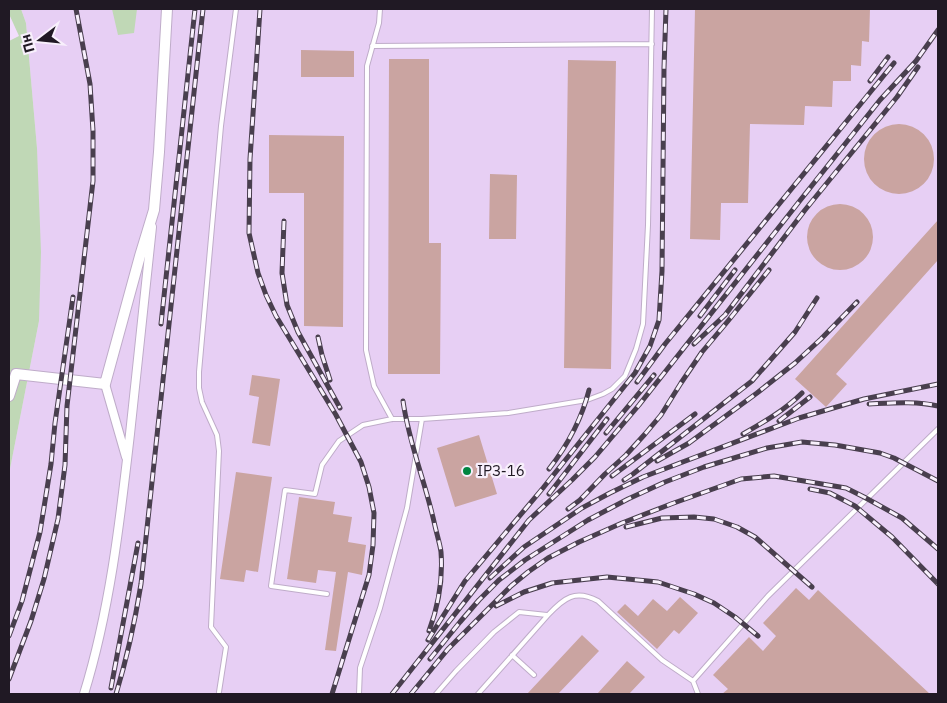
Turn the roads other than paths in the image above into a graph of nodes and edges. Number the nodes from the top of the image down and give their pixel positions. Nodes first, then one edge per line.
1 (167, 9) edge
2 (236, 9) edge
3 (380, 9) edge
4 (652, 9) edge
5 (652, 44) junction
6 (372, 46) junction
7 (154, 210) junction
8 (12, 374) edge
9 (106, 384) junction
10 (9, 396) edge
11 (392, 419) junction
12 (422, 419) junction
13 (938, 429) edge
14 (127, 462) junction
15 (327, 594) dead end
16 (548, 615) junction
17 (512, 655) junction
18 (534, 675) dead end
19 (693, 681) junction
20 (219, 692) dead end
21 (84, 694) edge
22 (359, 694) edge
23 (436, 694) edge
24 (478, 694) edge
25 (698, 694) edge

1 - 7 street
2 - 20 lane
3 - 6 lane
4 - 5 lane
5 - 6 lane
5 - 12 lane
6 - 11 lane
7 - 9 street
7 - 14 street
8 - 9 street
8 - 10 street
9 - 14 street
11 - 12 lane
11 - 15 lane
12 - 22 lane
13 - 19 lane
14 - 21 street
16 - 17 lane
16 - 19 lane
16 - 23 lane
17 - 18 lane
17 - 24 lane
19 - 25 lane

